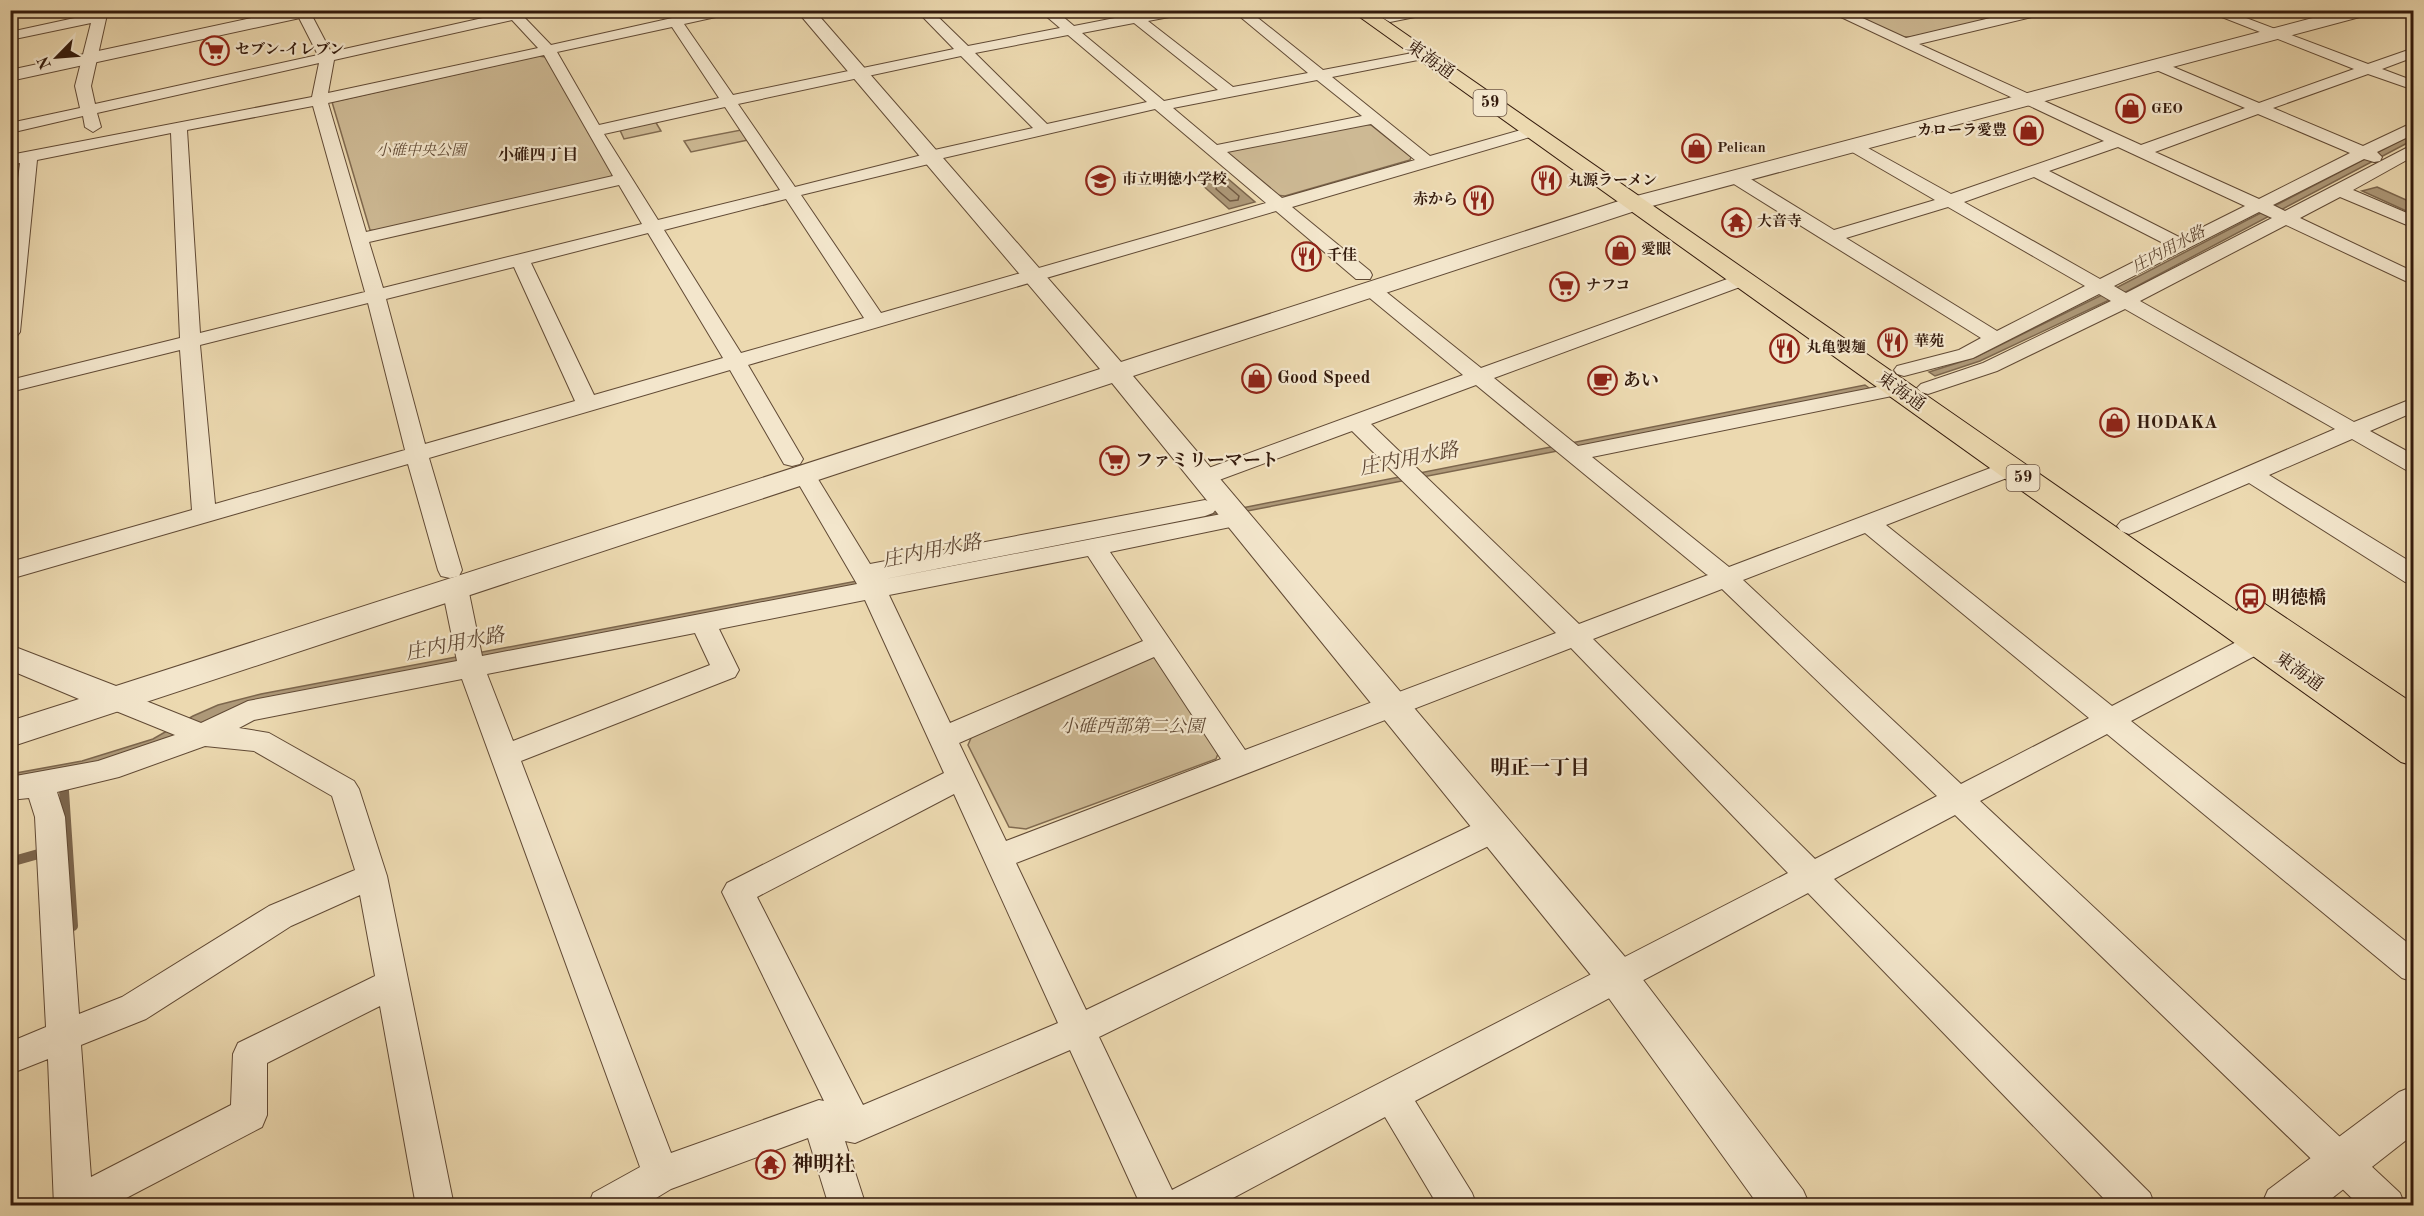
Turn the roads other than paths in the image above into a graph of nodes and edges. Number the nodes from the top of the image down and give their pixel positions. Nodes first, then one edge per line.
1 (538, 10) edge
2 (729, 10) edge
3 (804, 10) edge
4 (923, 10) edge
5 (1046, 10) edge
6 (1185, 10) edge
7 (1239, 10) edge
8 (1359, 10) edge
9 (1430, 10) edge
10 (1833, 10) edge
11 (2044, 10) edge
12 (2211, 10) edge
13 (2325, 10) edge
14 (2365, 10) edge
15 (306, 11) edge
16 (513, 13) edge
17 (101, 14) edge
18 (1385, 14) edge
19 (1130, 15) edge
20 (676, 22) junction
21 (1069, 30) junction
22 (2267, 31) junction
23 (10, 36) edge
24 (1905, 43) junction
25 (548, 50) junction
26 (965, 51) junction
27 (2414, 52) edge
28 (1423, 56) junction
29 (327, 58) junction
30 (90, 59) junction
31 (2159, 66) junction
32 (2369, 69) junction
33 (857, 72) junction
34 (1320, 75) junction
35 (10, 76) edge
36 (2414, 86) edge
37 (1230, 92) junction
38 (2020, 96) junction
39 (320, 100) junction
40 (729, 101) junction
41 (1159, 105) junction
42 (2261, 109) junction
43 (87, 110) junction
44 (1373, 118) junction
45 (179, 127) junction
46 (2414, 127) edge
47 (10, 128) edge
48 (594, 130) junction
49 (1044, 130) junction
50 (1531, 132) junction
51 (2119, 141) junction
52 (98, 143) junction
53 (1853, 146) junction
54 (2414, 148) edge
55 (1214, 150) junction
56 (2141, 151) junction
57 (29, 156) junction
58 (930, 157) junction
59 (2376, 158) junction
60 (10, 160) edge
61 (1428, 162) junction
62 (2036, 171) junction
63 (1735, 177) junction
64 (623, 179) junction
65 (2340, 190) junction
66 (790, 192) junction
67 (1636, 197) junction
68 (1949, 201) junction
69 (1279, 205) junction
70 (2271, 211) junction
71 (2414, 223) edge
72 (653, 227) junction
73 (1832, 237) junction
74 (359, 239) junction
75 (2181, 245) junction
76 (520, 260) junction
77 (1033, 275) junction
78 (2414, 279) edge
79 (1742, 280) junction
80 (1368, 283) junction
81 (2113, 294) junction
82 (376, 296) junction
83 (876, 321) junction
84 (10, 332) edge
85 (1995, 339) junction
86 (190, 342) junction
87 (736, 362) junction
88 (1111, 366) junction
89 (1479, 376) junction
90 (1893, 379) junction
91 (10, 386) edge
92 (1928, 387) junction
93 (587, 404) junction
94 (2414, 404) edge
95 (1356, 422) junction
96 (2352, 430) junction
97 (1567, 447) junction
98 (417, 454) junction
99 (2414, 465) edge
100 (799, 468) junction
101 (2009, 468) junction
102 (2250, 474) junction
103 (1203, 478) junction
104 (1232, 512) junction
105 (204, 515) junction
106 (1868, 523) junction
107 (2129, 526) junction
108 (1095, 548) junction
109 (10, 571) edge
110 (2414, 576) edge
111 (1725, 578) junction
112 (452, 579) junction
113 (868, 582) junction
114 (704, 624) junction
115 (1575, 636) junction
116 (2257, 643) junction
117 (1160, 644) junction
118 (10, 657) edge
119 (470, 662) junction
120 (85, 688) junction
121 (116, 700) junction
122 (1393, 707) junction
123 (10, 712) edge
124 (2110, 720) junction
125 (2414, 723) edge
126 (191, 730) junction
127 (10, 734) edge
128 (943, 738) junction
129 (2414, 752) edge
130 (504, 756) junction
131 (1240, 765) junction
132 (961, 777) junction
133 (25, 787) edge
134 (1958, 799) junction
135 (1494, 829) junction
136 (998, 858) junction
137 (372, 876) junction
138 (1811, 876) junction
139 (2414, 968) edge
140 (1617, 977) junction
141 (392, 984) junction
142 (1079, 1030) junction
143 (64, 1037) junction
144 (10, 1058) edge
145 (1391, 1095) junction
146 (2414, 1107) edge
147 (819, 1117) junction
148 (855, 1126) junction
149 (2341, 1162) junction
150 (661, 1174) junction
151 (73, 1205) edge
152 (435, 1206) edge
153 (606, 1206) edge
154 (848, 1206) edge
155 (1160, 1206) edge
156 (1179, 1206) edge
157 (1459, 1206) edge
158 (1786, 1206) edge
159 (2137, 1206) edge
160 (2284, 1206) edge
161 (2387, 1206) edge

1 - 16 street
2 - 20 street
3 - 33 street
4 - 26 street
5 - 21 street
6 - 19 street
7 - 34 street
8 - 28 main road, 東海通 / 59
9 - 18 street
10 - 24 street
11 - 24 street
12 - 22 street
13 - 22 street
14 - 22 street
15 - 29 street
15 - 30 street
16 - 25 street
16 - 29 street
17 - 23 street
17 - 30 street
18 - 67 main road, 東海通 / 59
19 - 21 street
19 - 37 street
20 - 25 street
20 - 40 street
21 - 26 street
21 - 41 street
22 - 31 street
22 - 32 street
22 - 38 street
24 - 38 street
25 - 39 street
25 - 48 street
26 - 33 street
26 - 49 street
27 - 32 street
28 - 34 street
28 - 50 main road, 東海通 / 59
29 - 39 street
29 - 43 street
30 - 35 street
30 - 43 street
31 - 38 street
31 - 42 street
32 - 36 street
32 - 42 street
33 - 40 street
33 - 58 street
34 - 37 street
34 - 44 street
37 - 41 street
38 - 51 street
38 - 53 street
38 - 67 street
39 - 45 street
39 - 74 street
40 - 48 street
40 - 66 street
41 - 49 street
41 - 55 street
42 - 56 street
42 - 59 street
43 - 47 street
43 - 52 street
44 - 55 street
44 - 61 street
45 - 52 street
45 - 86 street
46 - 59 street
48 - 64 street
49 - 58 street
50 - 61 street
50 - 67 main road, 東海通 / 59
51 - 56 street
51 - 62 street
52 - 57 street
53 - 63 street
53 - 68 street
54 - 59 street
55 - 69 street
56 - 70 street
57 - 60 street
57 - 84 street
58 - 66 street
58 - 77 street
59 - 65 street
59 - 70 street
61 - 69 street
62 - 68 street
62 - 75 street
63 - 67 street
63 - 73 street
64 - 72 street
64 - 74 street
65 - 70 street
65 - 71 street
66 - 72 street
66 - 83 street
67 - 79 main road, 東海通 / 59
67 - 80 street
67 - 90 main road, 東海通 / 59
68 - 73 street
68 - 81 street
69 - 77 street
69 - 80 street
70 - 75 street
70 - 78 street
70 - 81 street
72 - 76 street
72 - 87 street
73 - 85 street
74 - 82 street
75 - 81 street
76 - 82 street
76 - 93 street
77 - 83 street
77 - 88 street
79 - 89 street
79 - 90 main road, 東海通 / 59
80 - 88 street
80 - 89 street
81 - 85 street
81 - 92 street
81 - 96 street
82 - 86 street
82 - 98 street
83 - 87 street
85 - 90 street
86 - 91 street
86 - 105 street
87 - 93 street
87 - 100 street
88 - 100 street
88 - 103 street
89 - 95 street
89 - 97 street
90 - 92 main road, 東海通 / 59
90 - 97 street
90 - 101 main road, 東海通 / 59
92 - 107 main road, 東海通 / 59
93 - 98 street
94 - 96 street
95 - 103 street
95 - 115 street
96 - 99 street
96 - 102 street
97 - 111 street
98 - 105 street
98 - 112 street
100 - 112 street
100 - 113 street
101 - 106 street
101 - 116 main road, 東海通 / 59
102 - 107 street
102 - 110 street
103 - 104 street
104 - 108 street
104 - 113 street
104 - 122 street
105 - 109 street
106 - 111 street
106 - 124 street
107 - 125 main road, 東海通 / 59
108 - 113 street
108 - 117 street
111 - 115 street
111 - 134 street
112 - 119 street
112 - 120 street
112 - 121 street
113 - 114 street
113 - 128 street
114 - 119 street
114 - 130 street
115 - 122 street
115 - 138 street
116 - 124 street
116 - 129 main road, 東海通 / 59
117 - 128 street
117 - 131 street
118 - 120 street
119 - 126 street
119 - 130 street
120 - 121 street
120 - 123 street
121 - 126 street
121 - 127 street
122 - 131 street
122 - 135 street
124 - 134 street
124 - 139 street
126 - 133 street
126 - 137 street
128 - 132 street
130 - 150 street
131 - 136 street
132 - 136 street
132 - 148 street
133 - 143 street
134 - 138 street
134 - 149 street
135 - 140 street
135 - 142 street
136 - 142 street
137 - 141 street
137 - 143 street
138 - 140 street
138 - 159 street
140 - 145 street
140 - 158 street
141 - 151 street
141 - 152 street
142 - 148 street
142 - 155 street
143 - 144 street
143 - 151 street
145 - 156 street
145 - 157 street
146 - 149 street
147 - 148 street
147 - 150 street
147 - 154 street
149 - 160 street
149 - 161 street
150 - 153 street

